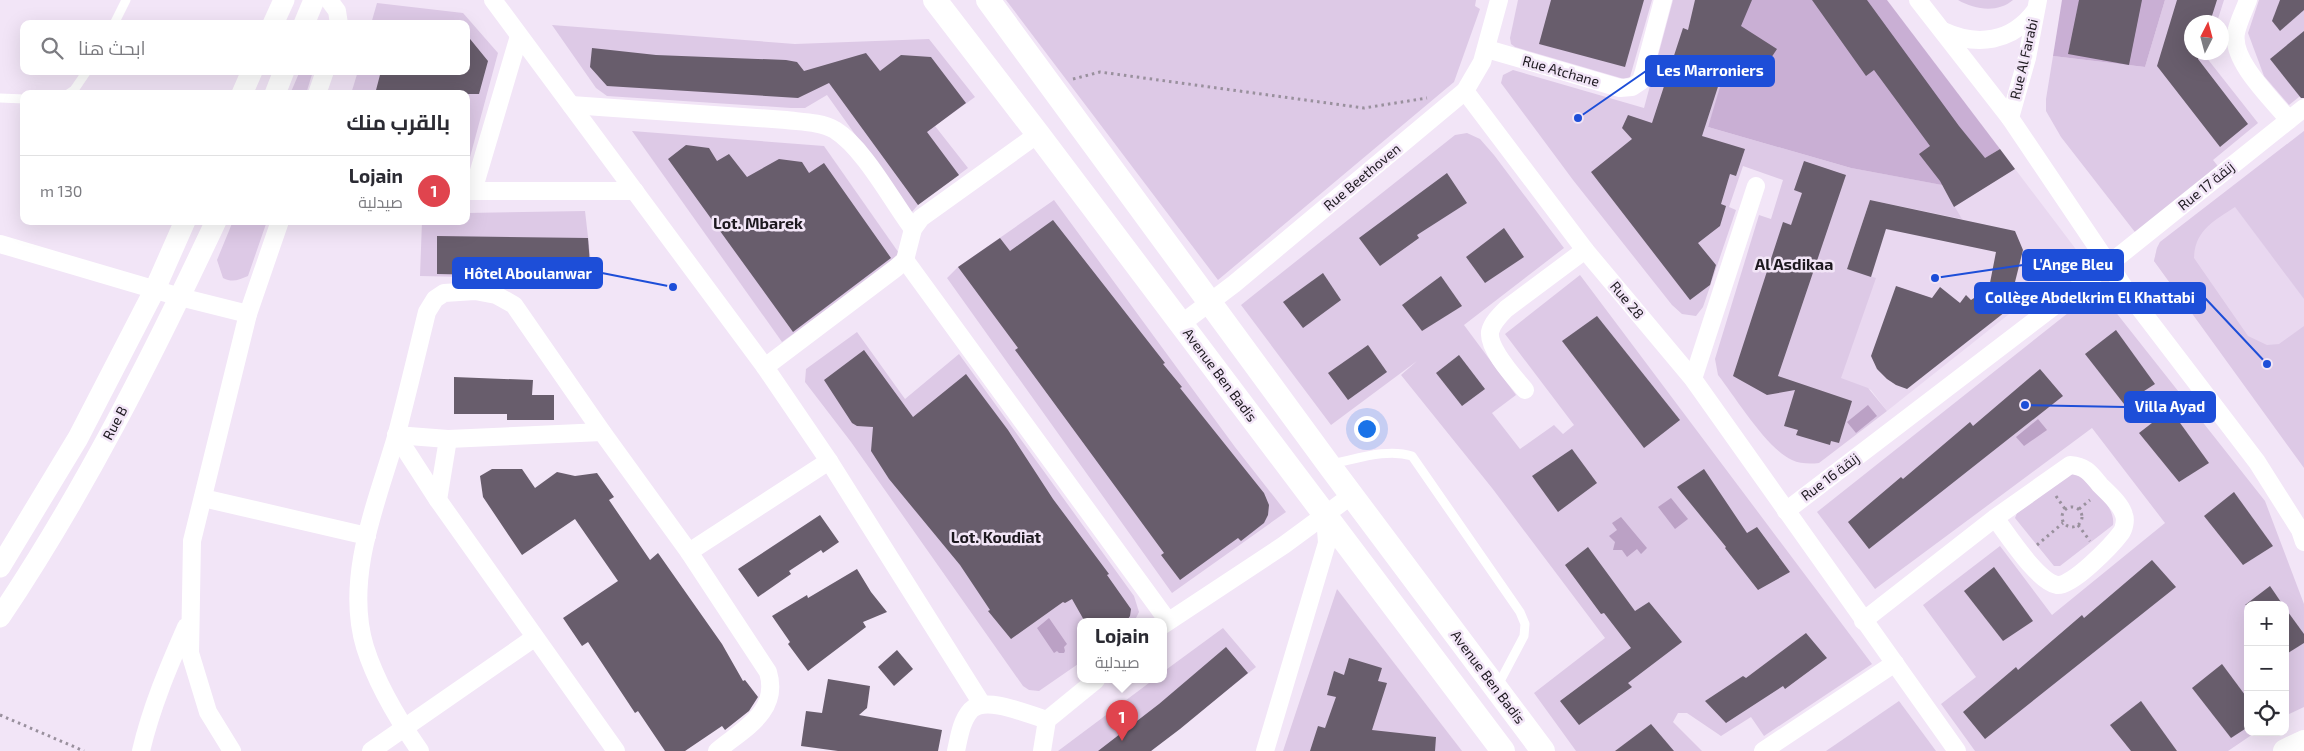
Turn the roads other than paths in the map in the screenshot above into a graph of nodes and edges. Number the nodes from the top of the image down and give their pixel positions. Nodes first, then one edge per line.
1 (126, 0) edge
2 (284, 0) edge
3 (314, 0) edge
4 (329, 0) edge
5 (493, 0) edge
6 (935, 0) edge
7 (988, 0) edge
8 (1499, 0) edge
9 (1663, 0) edge
10 (1918, 0) edge
11 (2248, 0) edge
12 (2037, 6) edge
13 (116, 20) edge
14 (275, 20) edge
15 (306, 20) edge
16 (338, 20) edge
17 (1942, 30) junction
18 (519, 36) junction
19 (1487, 49) junction
20 (84, 75) edge
21 (250, 75) edge
22 (282, 75) edge
23 (324, 75) edge
24 (74, 90) edge
25 (244, 90) edge
26 (277, 90) edge
27 (318, 90) edge
28 (1465, 92) junction
29 (0, 98) edge
30 (20, 99) edge
31 (571, 105) junction
32 (2304, 108) edge
33 (2010, 118) junction
34 (2289, 120) junction
35 (1038, 134) junction
36 (1756, 186) dead end
37 (470, 191) edge
38 (635, 191) junction
39 (184, 225) edge
40 (214, 225) edge
41 (279, 225) edge
42 (912, 230) junction
43 (0, 244) edge
44 (1585, 250) junction
45 (905, 260) junction
46 (2109, 264) junction
47 (155, 289) junction
48 (180, 297) junction
49 (1211, 302) junction
50 (248, 314) junction
51 (1181, 324) junction
52 (765, 367) junction
53 (1693, 380) junction
54 (1524, 390) dead end
55 (602, 432) junction
56 (396, 435) junction
57 (448, 439) junction
58 (829, 461) junction
59 (1329, 465) junction
60 (1352, 495) junction
61 (203, 498) junction
62 (438, 500) junction
63 (1786, 511) junction
64 (1325, 515) junction
65 (1995, 518) junction
66 (2303, 533) edge
67 (367, 536) junction
68 (689, 552) junction
69 (0, 566) edge
70 (0, 617) edge
71 (1162, 618) edge
72 (190, 619) junction
73 (1863, 621) junction
74 (1167, 622) edge
75 (534, 638) junction
76 (1894, 663) junction
77 (1092, 683) edge
78 (1496, 689) junction
79 (982, 704) junction
80 (1047, 720) junction
81 (405, 730) junction
82 (2304, 742) edge
83 (141, 751) edge
84 (232, 751) edge
85 (371, 751) edge
86 (420, 751) edge
87 (616, 751) edge
88 (717, 751) edge
89 (956, 751) edge
90 (1042, 751) edge
91 (1265, 751) edge
92 (1503, 751) edge
93 (1542, 751) edge
94 (1763, 751) edge
95 (1957, 751) edge
96 (2285, 751) edge

1 - 13 lane
2 - 14 street
3 - 15 street
4 - 16 street
5 - 18 street
6 - 35 main road, Avenue Ben Badis
7 - 49 main road, Avenue Ben Badis
8 - 19 street, Rue Beethoven
9 - 19 street, Rue Atchane
10 - 17 street
11 - 34 street
12 - 17 street
12 - 33 street, Rue Al Farabi
17 - 33 street
18 - 31 street
18 - 37 street
19 - 28 street, Rue Beethoven
20 - 24 lane
21 - 25 street
22 - 26 street
23 - 27 street
28 - 44 street, Rue 28
28 - 49 street, Rue Beethoven
29 - 30 lane
31 - 38 street
31 - 42 street
32 - 34 street, Rue 17 زنقة
33 - 46 street
34 - 46 street, Rue 17 زنقة
35 - 42 street
35 - 51 main road, Avenue Ben Badis
36 - 53 street
37 - 38 street
38 - 52 street
39 - 47 street, Rue B
40 - 48 street, Rue B
41 - 50 street
42 - 45 street
43 - 47 street
44 - 53 street, Rue 28
44 - 54 street
45 - 52 street
45 - 71 street
46 - 63 street, Rue 16 زنقة
46 - 66 street
47 - 48 street
47 - 69 street, Rue B
48 - 50 street
48 - 70 street, Rue B
49 - 51 street, Rue Beethoven
49 - 59 main road, Avenue Ben Badis
50 - 61 street
51 - 64 main road, Avenue Ben Badis
52 - 58 street
53 - 63 street, Rue 28
55 - 56 street
55 - 57 street
55 - 68 street
56 - 57 street
56 - 62 street
56 - 67 street
57 - 62 street
58 - 68 street
58 - 79 street
59 - 60 main road, Avenue Ben Badis
59 - 78 lane
60 - 64 street
60 - 78 main road, Avenue Ben Badis
61 - 67 street
61 - 72 street
62 - 75 street
63 - 73 street
64 - 74 street
64 - 91 street
64 - 92 main road, Avenue Ben Badis
65 - 65 street
65 - 73 street
67 - 81 street
68 - 88 street
72 - 83 street
72 - 84 street
73 - 76 street
75 - 81 street
75 - 87 street
76 - 94 street
76 - 95 street
77 - 80 street
78 - 93 main road, Avenue Ben Badis
79 - 80 street
79 - 89 street
80 - 90 street
81 - 85 street
81 - 86 street
82 - 96 main road

